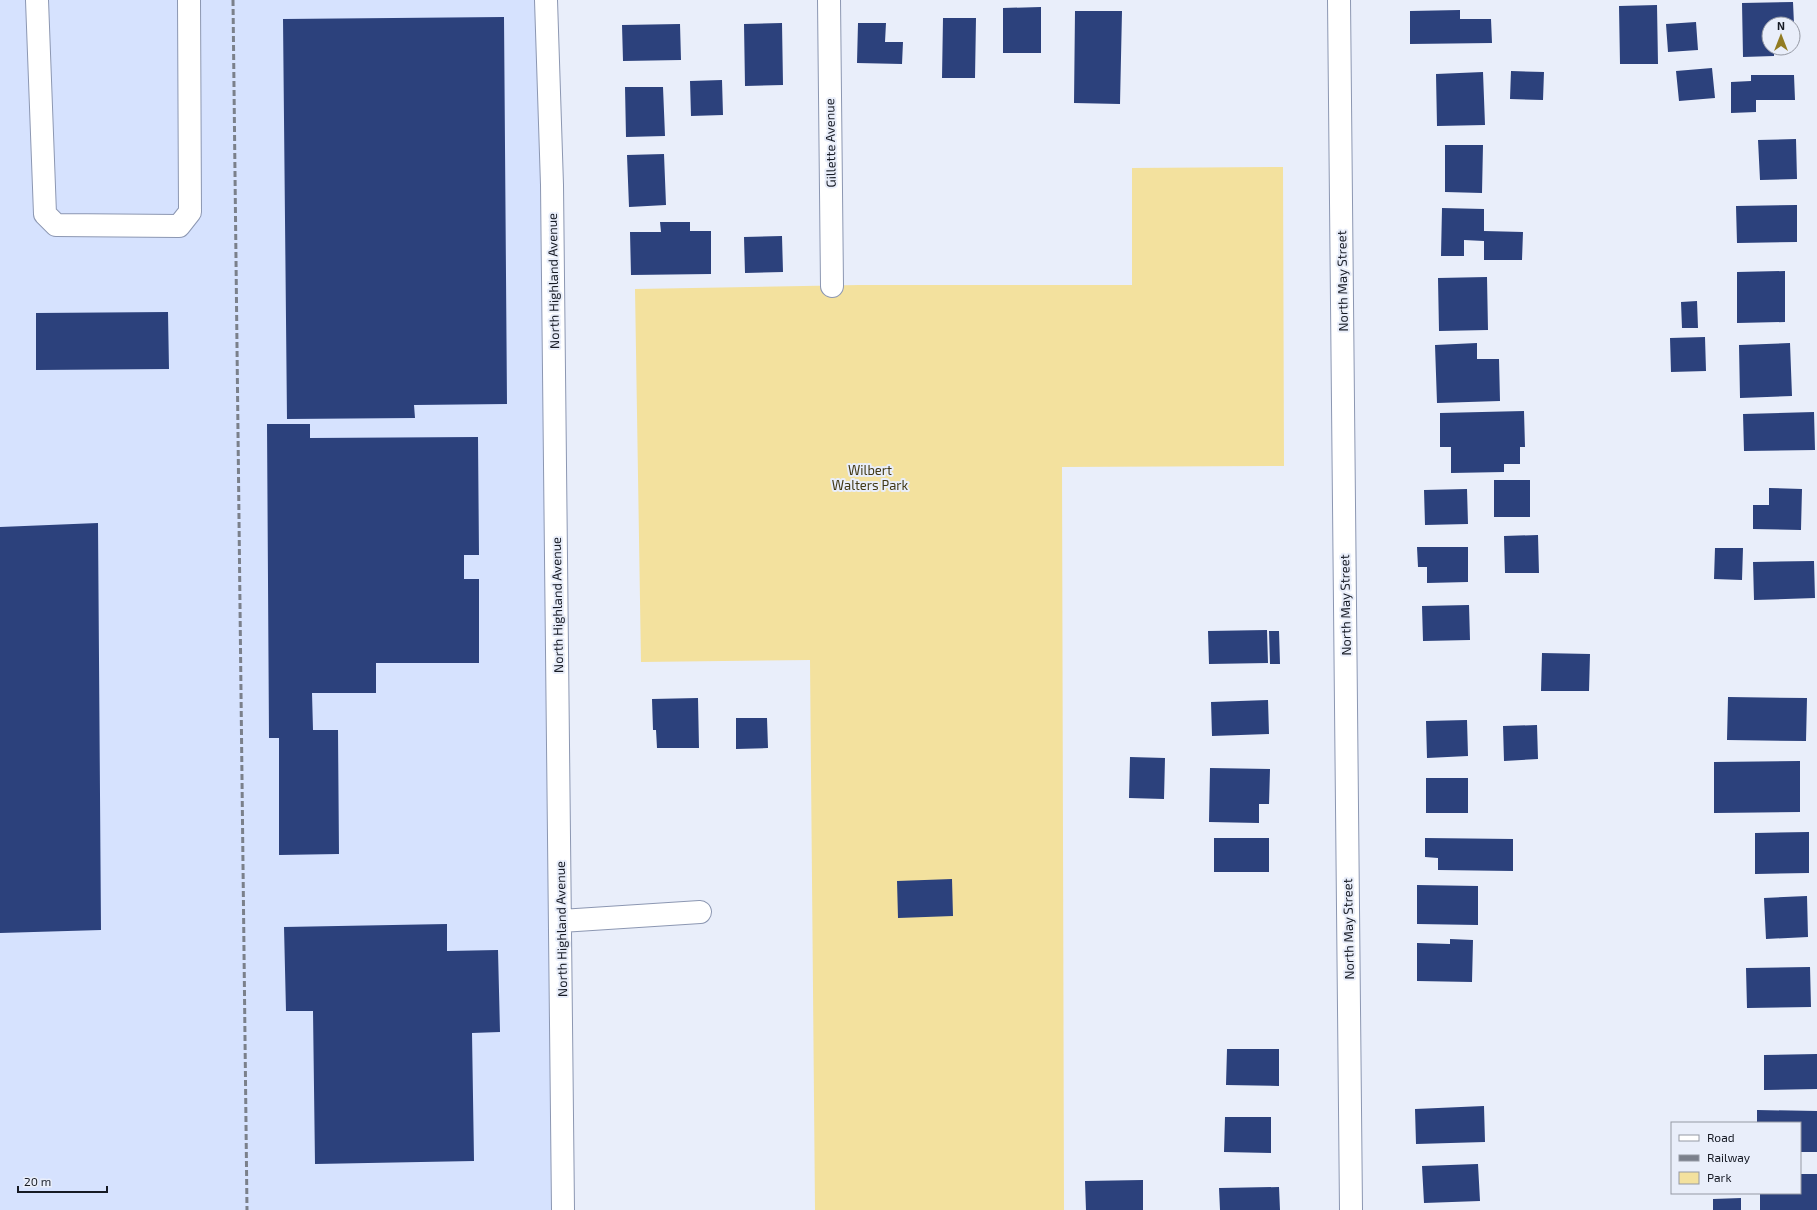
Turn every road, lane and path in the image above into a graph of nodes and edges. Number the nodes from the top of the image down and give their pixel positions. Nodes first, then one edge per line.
1 (37, 0) edge
2 (189, 0) edge
3 (546, 0) edge
4 (829, 0) edge
5 (1339, 0) edge
6 (832, 286) dead end
7 (700, 912) dead end
8 (561, 921) junction
9 (563, 1210) edge
10 (1351, 1210) edge

1 - 2 street
3 - 8 street, North Highland Avenue
4 - 6 street, Gillette Avenue
5 - 10 street, North May Street
7 - 8 street
8 - 9 street, North Highland Avenue

